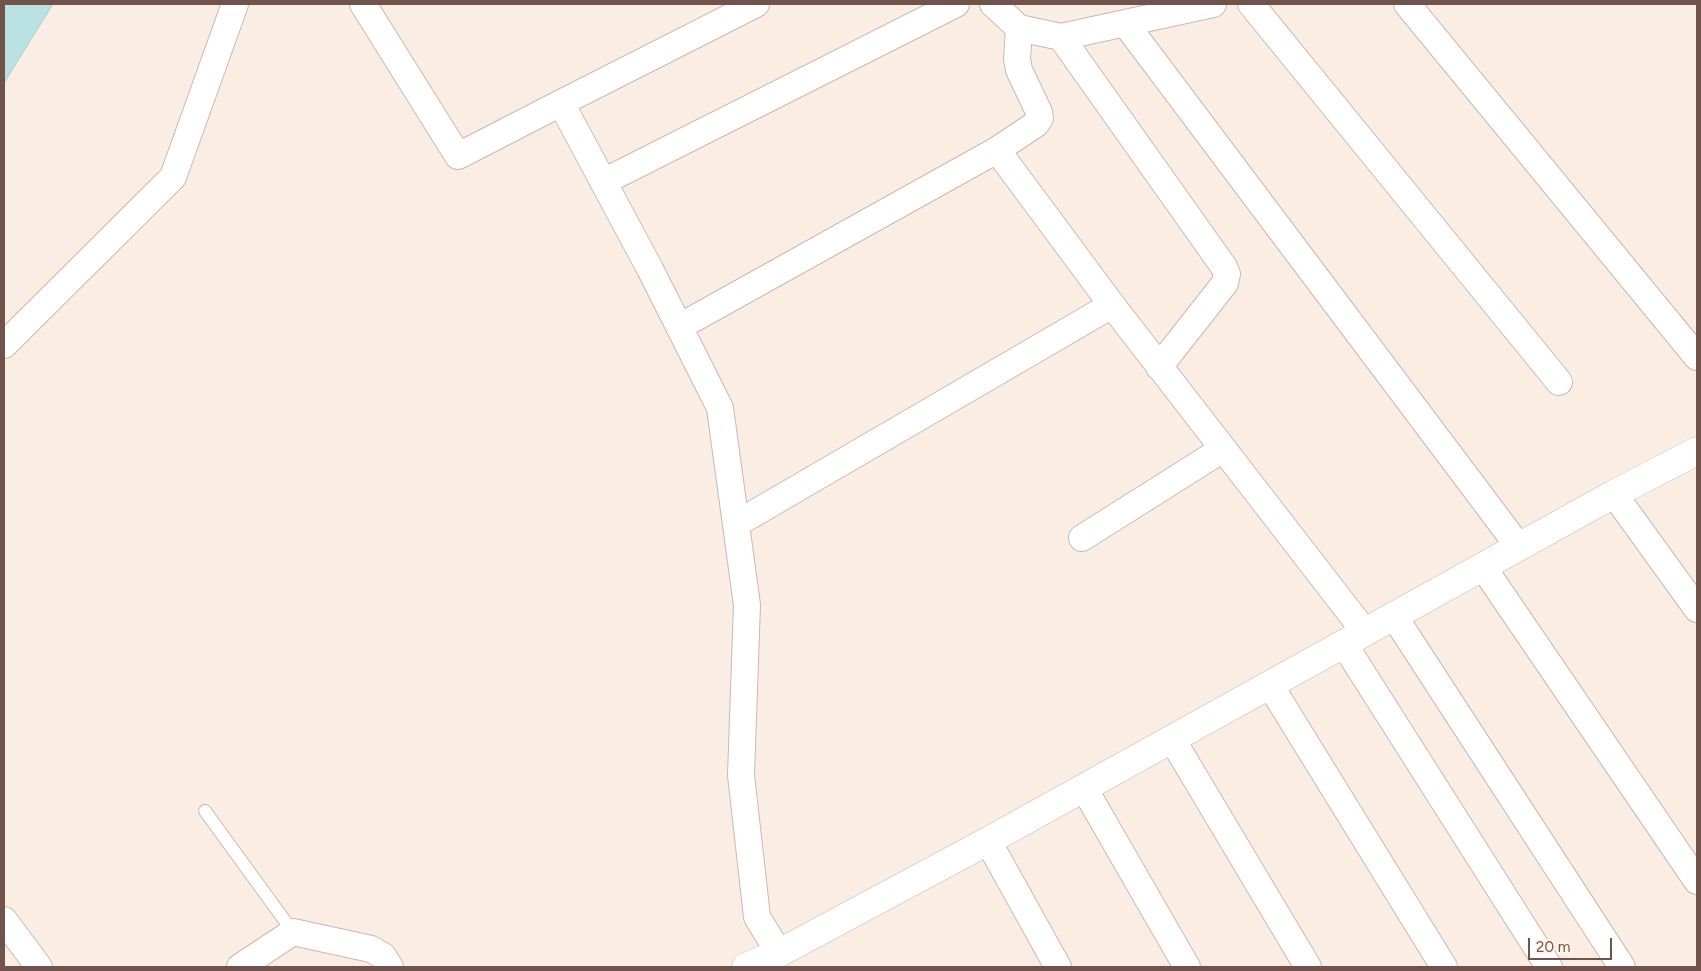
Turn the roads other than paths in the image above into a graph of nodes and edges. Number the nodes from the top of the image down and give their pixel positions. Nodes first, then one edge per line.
1 (235, 4) edge
2 (363, 4) edge
3 (756, 4) edge
4 (956, 4) edge
5 (993, 4) edge
6 (1214, 4) edge
7 (1251, 4) edge
8 (1407, 4) edge
9 (1125, 23) junction
10 (1019, 28) junction
11 (1062, 37) junction
12 (560, 103) junction
13 (997, 150) junction
14 (603, 182) junction
15 (1112, 305) junction
16 (679, 327) junction
17 (4, 345) edge
18 (1697, 357) edge
19 (1160, 367) junction
20 (1559, 382) dead end
21 (1223, 449) junction
22 (1697, 451) edge
23 (1614, 494) junction
24 (736, 524) junction
25 (1082, 538) dead end
26 (1519, 546) junction
27 (1482, 567) junction
28 (1697, 609) edge
29 (1394, 616) junction
30 (1354, 638) junction
31 (1270, 685) junction
32 (1172, 739) junction
33 (1084, 788) junction
34 (205, 811) dead end
35 (988, 841) junction
36 (1697, 881) edge
37 (4, 920) edge
38 (293, 932) junction
39 (779, 953) junction
40 (39, 967) edge
41 (240, 967) edge
42 (390, 967) edge
43 (746, 967) edge
44 (1058, 967) edge
45 (1187, 967) edge
46 (1308, 967) edge
47 (1444, 967) edge
48 (1549, 967) edge
49 (1622, 967) edge

1 - 17 street
2 - 12 street
3 - 12 street
4 - 14 street
5 - 10 street
6 - 9 street
7 - 20 street
8 - 18 street
9 - 11 street
9 - 26 street
10 - 11 street
10 - 13 street
11 - 19 street
12 - 14 street
13 - 15 street
13 - 16 street
14 - 16 street
15 - 19 street
15 - 24 street
16 - 24 street
19 - 21 street
21 - 25 street
21 - 30 street
22 - 23 street
23 - 26 street
23 - 28 street
24 - 39 street
26 - 27 street
27 - 29 street
27 - 36 street
29 - 30 street
29 - 49 street
30 - 31 street
30 - 48 street
31 - 32 street
31 - 47 street
32 - 33 street
32 - 46 street
33 - 35 street
33 - 45 street
34 - 38 lane
35 - 39 street
35 - 44 street
37 - 40 street
38 - 41 street
38 - 42 street
39 - 43 street

